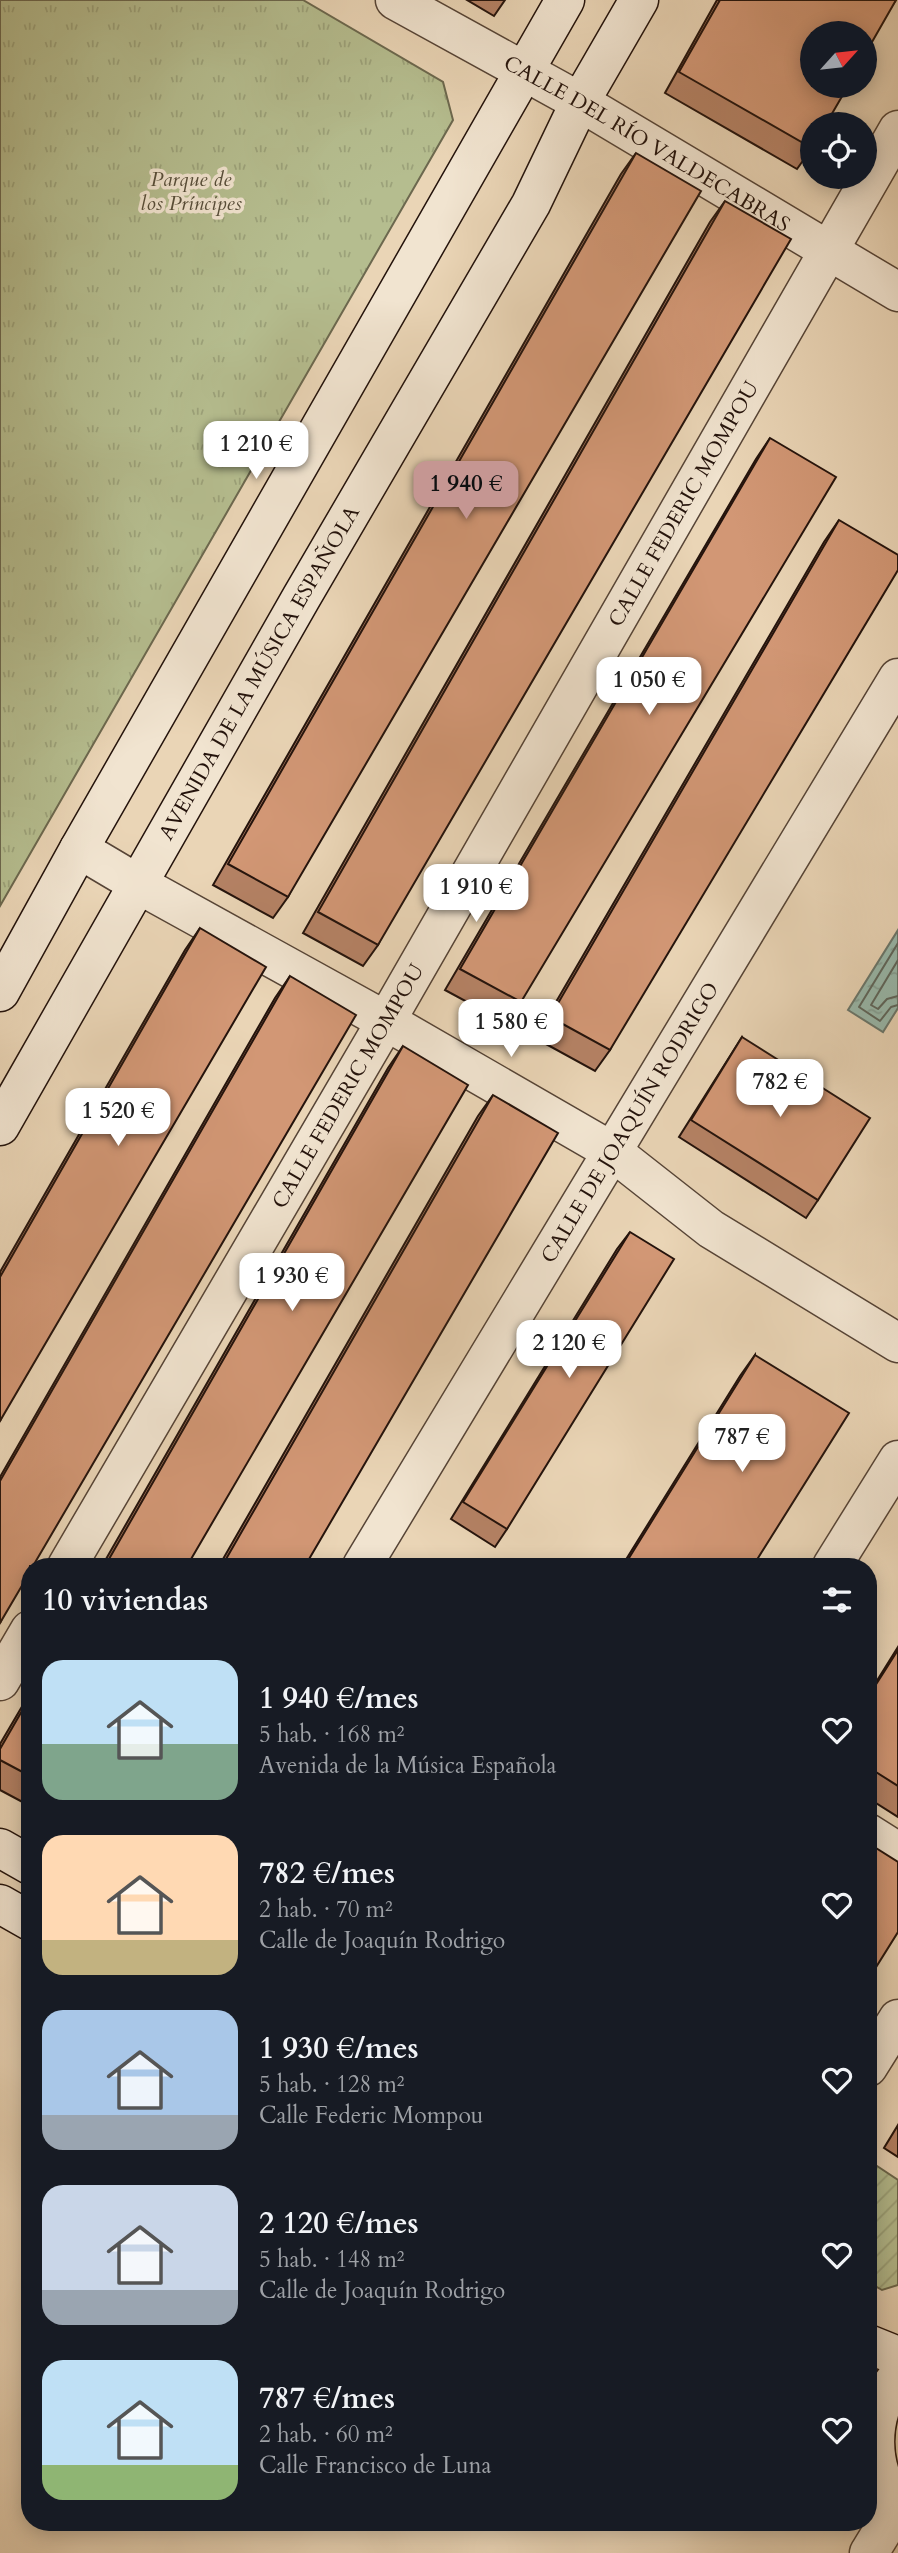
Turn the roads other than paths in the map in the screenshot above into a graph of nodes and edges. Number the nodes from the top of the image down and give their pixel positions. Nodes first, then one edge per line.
1 (395, 0) edge
2 (565, 0) edge
3 (639, 0) edge
4 (525, 71) junction
5 (580, 102) junction
6 (898, 130) edge
7 (829, 251) junction
8 (898, 292) edge
9 (898, 678) edge
10 (79, 849) junction
11 (138, 884) junction
12 (0, 992) edge
13 (386, 1021) junction
14 (0, 1126) edge
15 (613, 1152) junction
16 (898, 1343) edge
17 (898, 1460) edge
18 (72, 1558) edge
19 (367, 1558) edge
20 (837, 1558) edge
21 (21, 1645) edge
22 (0, 1681) edge
23 (877, 1839) edge
24 (0, 1848) edge
25 (898, 1852) edge
26 (21, 1860) edge
27 (0, 1904) edge
28 (21, 1916) edge
29 (898, 2019) edge
30 (877, 2053) edge
31 (877, 2348) edge
32 (898, 2356) edge
33 (898, 2376) edge
34 (877, 2410) edge
35 (877, 2464) edge
36 (898, 2507) edge
37 (869, 2553) edge

1 - 4 street, CALLE DEL RÍO VALDECABRAS
2 - 4 street
3 - 5 street, AVENIDA DE LA MÚSICA ESPAÑOLA
4 - 5 street, CALLE DEL RÍO VALDECABRAS
4 - 10 street
5 - 7 street, CALLE DEL RÍO VALDECABRAS
5 - 11 street, AVENIDA DE LA MÚSICA ESPAÑOLA
6 - 7 street, CALLE FEDERIC MOMPOU
7 - 8 street, CALLE DEL RÍO VALDECABRAS
7 - 13 street, CALLE FEDERIC MOMPOU
9 - 15 street, CALLE DE JOAQUÍN RODRIGO
10 - 11 street
10 - 12 street
11 - 13 street
11 - 14 street, AVENIDA DE LA MÚSICA ESPAÑOLA
13 - 15 street
13 - 18 street, CALLE FEDERIC MOMPOU
15 - 16 street
15 - 19 street, CALLE DE JOAQUÍN RODRIGO
17 - 20 street
21 - 22 street
23 - 25 street
24 - 26 street
27 - 28 street
29 - 30 street
31 - 32 street
33 - 34 street
35 - 36 street
36 - 37 street

